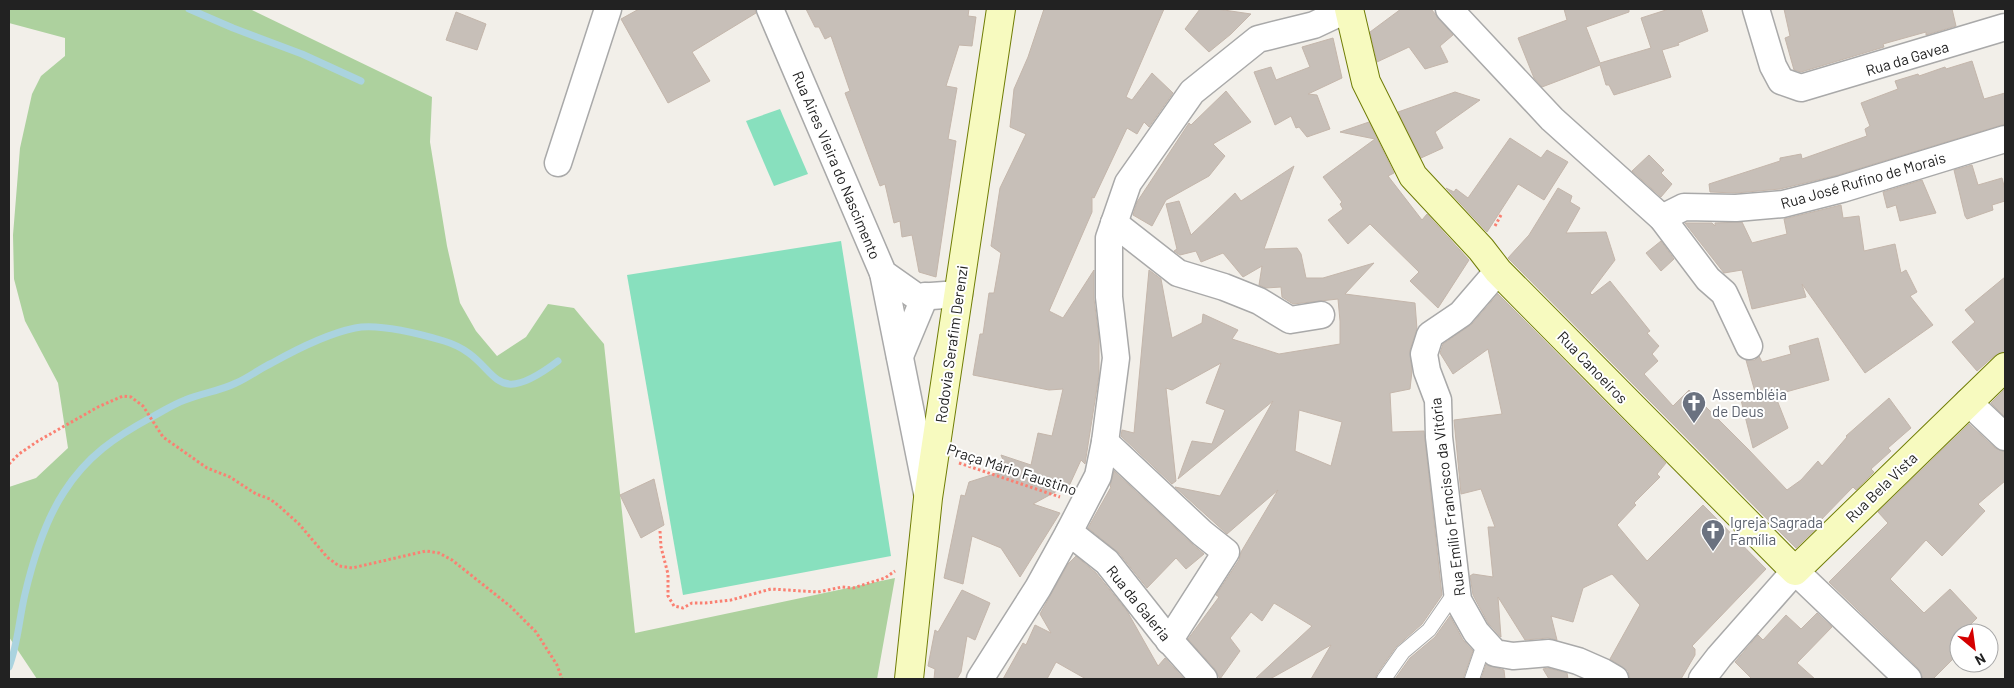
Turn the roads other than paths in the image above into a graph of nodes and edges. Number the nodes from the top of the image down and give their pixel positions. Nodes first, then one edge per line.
1 (608, 9) edge
2 (770, 9) edge
3 (1001, 9) edge
4 (1349, 9) edge
5 (1448, 9) edge
6 (1756, 9) edge
7 (2005, 27) edge
8 (2005, 139) edge
9 (558, 163) dead end
10 (1662, 218) junction
11 (1114, 223) junction
12 (1498, 270) junction
13 (883, 273) junction
14 (959, 294) junction
15 (925, 296) junction
16 (1321, 315) dead end
17 (1748, 346) dead end
18 (900, 356) junction
19 (2005, 367) edge
20 (906, 387) junction
21 (943, 396) junction
22 (1968, 402) junction
23 (2005, 437) edge
24 (1105, 442) junction
25 (928, 498) junction
26 (1069, 532) junction
27 (1795, 571) junction
28 (1457, 590) junction
29 (1169, 640) junction
30 (1488, 644) junction
31 (909, 679) edge
32 (980, 679) edge
33 (1204, 679) edge
34 (1384, 679) edge
35 (1472, 679) edge
36 (1615, 679) edge
37 (1702, 679) edge
38 (1908, 679) edge

1 - 9 street
2 - 13 street, Rua Aires Vieira do Nascimento
3 - 14 street, Rodovia Serafim Derenzi
4 - 11 street
4 - 12 street, Rua Canoeiros
5 - 10 street
6 - 7 street, Rua da Gavea
8 - 10 street, Rua José Rufino de Morais
10 - 17 street
11 - 16 street
11 - 24 street
12 - 27 street, Rua Canoeiros
12 - 28 street, Rua Emílio Francisco da Vitória
13 - 15 street, Rua Aires Vieira do Nascimento
13 - 18 street
14 - 15 street, Rua Aires Vieira do Nascimento
14 - 21 street, Rodovia Serafim Derenzi
15 - 18 street
18 - 20 street
19 - 22 street, Rua Bela Vista
20 - 21 street
20 - 25 street
21 - 25 street, Rodovia Serafim Derenzi
22 - 23 street
22 - 27 street, Rua Bela Vista
24 - 26 street
24 - 29 street
25 - 31 street, Rodovia Serafim Derenzi
26 - 29 street, Rua da Galeria
26 - 32 street
27 - 37 street, Rua Bela Vista
27 - 38 street, Rua Canoeiros
28 - 30 street, Rua Emílio Francisco da Vitória
28 - 34 lane
29 - 33 street, Rua da Galeria
30 - 35 lane
30 - 36 street, Rua Emílio Francisco da Vitória

